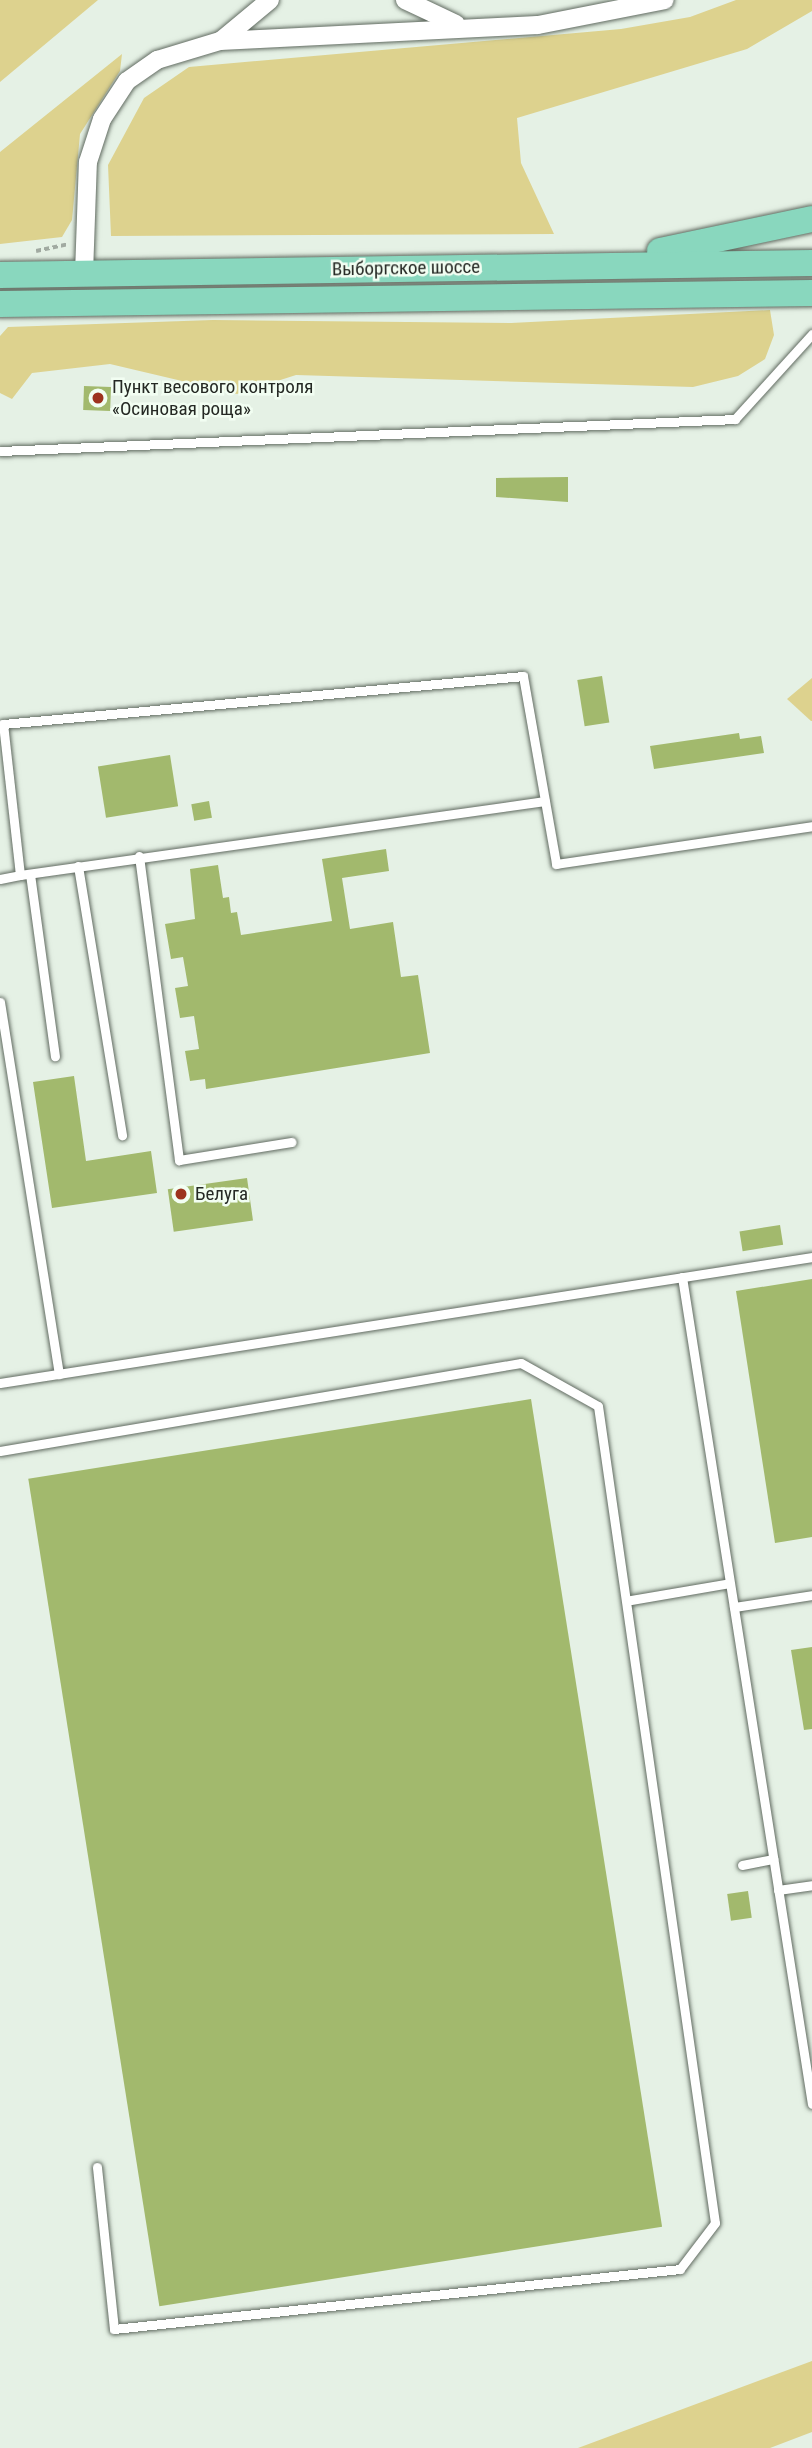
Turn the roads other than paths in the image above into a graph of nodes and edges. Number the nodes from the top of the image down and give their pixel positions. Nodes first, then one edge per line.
1 (270, 0) edge
2 (405, 0) edge
3 (665, 0) edge
4 (466, 27) junction
5 (220, 41) junction
6 (812, 219) edge
7 (812, 263) edge
8 (586, 265) junction
9 (84, 274) junction
10 (0, 275) edge
11 (812, 293) edge
12 (0, 304) edge
13 (812, 334) edge
14 (0, 451) edge
15 (545, 801) junction
16 (812, 826) edge
17 (139, 856) junction
18 (78, 866) junction
19 (25, 874) junction
20 (0, 879) edge
21 (0, 1002) edge
22 (55, 1056) dead end
23 (122, 1135) dead end
24 (292, 1142) dead end
25 (812, 1257) edge
26 (682, 1277) junction
27 (59, 1374) junction
28 (0, 1383) edge
29 (0, 1451) edge
30 (730, 1583) junction
31 (812, 1595) edge
32 (631, 1600) junction
33 (734, 1607) junction
34 (773, 1859) junction
35 (742, 1865) dead end
36 (812, 1885) edge
37 (778, 1890) junction
38 (812, 2104) edge
39 (97, 2167) dead end

1 - 5 street
2 - 4 street
3 - 4 street
4 - 5 street
5 - 9 street
6 - 8 main road
7 - 8 main road, Выборгское шоссе
8 - 9 main road, Выборгское шоссе
9 - 10 main road, Выборгское шоссе
11 - 12 main road, Выборгское шоссе
13 - 14 lane
15 - 16 lane
15 - 17 lane
15 - 19 lane
17 - 18 lane
17 - 24 lane
18 - 19 lane
18 - 23 lane
19 - 20 lane
19 - 22 lane
21 - 27 lane
25 - 26 lane
26 - 27 lane
26 - 30 lane
27 - 28 lane
29 - 32 lane
30 - 32 lane
30 - 33 lane
31 - 33 lane
32 - 39 lane
33 - 34 lane
34 - 35 lane
34 - 37 lane
36 - 37 lane
37 - 38 lane

